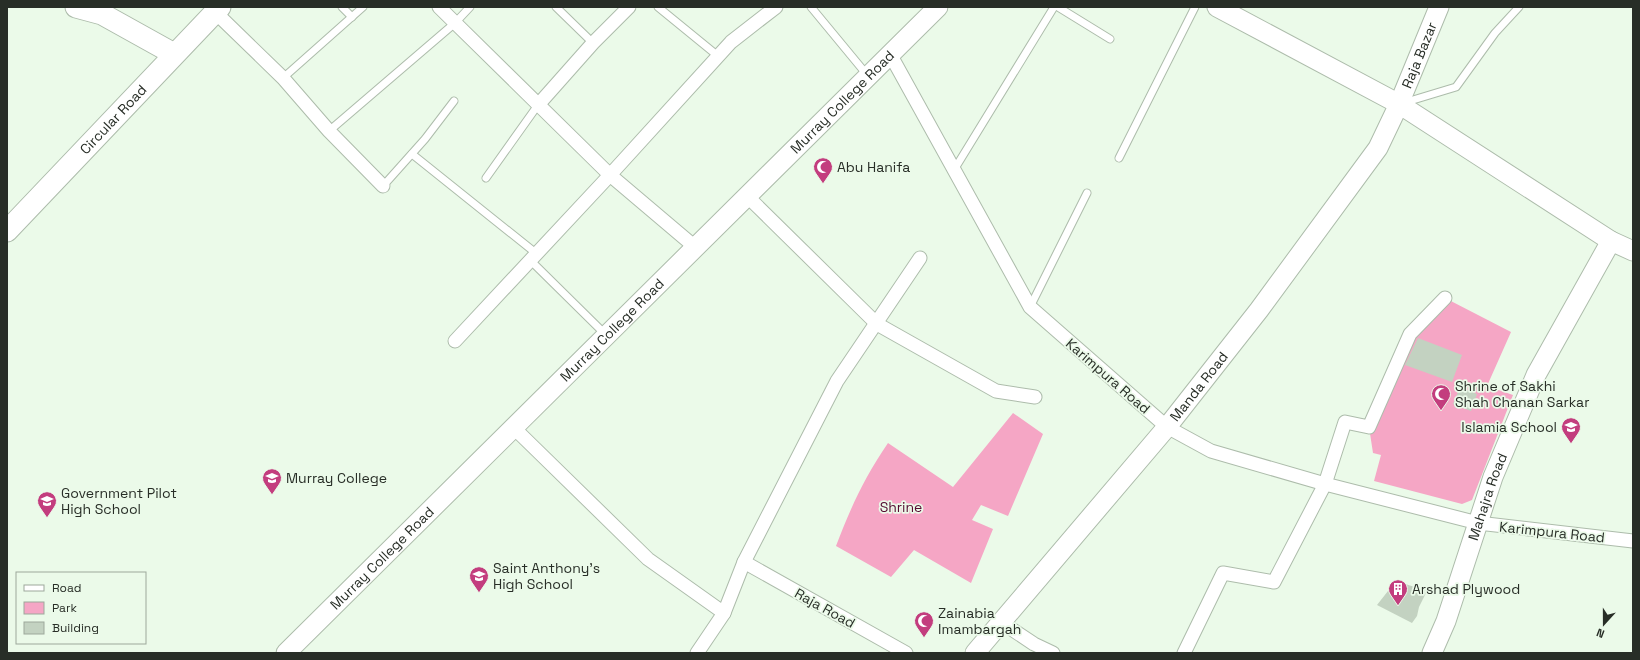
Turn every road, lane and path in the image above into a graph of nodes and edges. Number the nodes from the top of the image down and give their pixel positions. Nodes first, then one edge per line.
1 (76, 7) edge
2 (342, 7) edge
3 (363, 7) edge
4 (439, 7) edge
5 (470, 7) edge
6 (556, 7) edge
7 (629, 7) edge
8 (658, 7) edge
9 (776, 7) edge
10 (810, 7) edge
11 (938, 7) edge
12 (1054, 7) edge
13 (1058, 7) edge
14 (1195, 7) edge
15 (1217, 7) edge
16 (1439, 7) edge
17 (1519, 7) edge
18 (217, 10) edge
19 (352, 17) junction
20 (455, 23) junction
21 (1110, 39) dead end
22 (593, 42) junction
23 (174, 54) junction
24 (890, 54) junction
25 (718, 56) junction
26 (868, 76) junction
27 (283, 78) junction
28 (454, 100) dead end
29 (1399, 104) junction
30 (538, 105) junction
31 (329, 131) junction
32 (412, 154) junction
33 (1119, 158) dead end
34 (954, 170) junction
35 (610, 175) junction
36 (486, 178) dead end
37 (383, 186) joint
38 (1086, 193) dead end
39 (747, 196) junction
40 (7, 231) edge
41 (1611, 240) junction
42 (695, 247) junction
43 (1633, 251) edge
44 (533, 257) junction
45 (920, 258) dead end
46 (1445, 298) dead end
47 (1030, 307) junction
48 (877, 324) junction
49 (606, 335) junction
50 (455, 341) dead end
51 (1035, 397) dead end
52 (513, 427) junction
53 (1167, 427) junction
54 (1325, 484) junction
55 (1478, 523) junction
56 (1633, 541) edge
57 (744, 562) junction
58 (724, 613) junction
59 (1001, 622) junction
60 (286, 653) edge
61 (697, 653) edge
62 (906, 653) edge
63 (975, 653) edge
64 (1053, 653) edge
65 (1184, 653) edge
66 (1432, 653) edge

1 - 23 main road
2 - 19 lane
3 - 19 lane
4 - 20 street
5 - 20 lane
6 - 22 lane
7 - 22 street
8 - 25 lane
9 - 25 street
10 - 26 lane
11 - 24 street, Murray College Road
12 - 34 lane
13 - 21 lane
14 - 33 lane
15 - 29 street
16 - 29 street, Raja Bazar
17 - 29 lane
18 - 23 main road, Circular Road
18 - 27 street
19 - 27 lane
20 - 30 street
20 - 31 lane
22 - 30 street
23 - 40 main road, Circular Road
24 - 26 street, Murray College Road
24 - 34 street, Karimpura Road
25 - 35 street
26 - 39 street, Murray College Road
27 - 31 street
28 - 32 lane
29 - 41 street
29 - 53 street, Manda Road
30 - 35 street
30 - 36 lane
31 - 37 street
32 - 37 lane
32 - 44 lane
34 - 47 street, Karimpura Road
35 - 42 street
35 - 44 street
38 - 47 lane
39 - 42 street, Murray College Road
39 - 48 street
41 - 43 street
41 - 55 street, Mahajra Road
42 - 49 street, Murray College Road
44 - 49 lane
44 - 50 street
45 - 48 street
46 - 54 street
47 - 53 street, Karimpura Road
48 - 51 street
48 - 57 street
49 - 52 street, Murray College Road
52 - 58 street
52 - 60 street, Murray College Road
53 - 54 street, Karimpura Road
53 - 59 street, Manda Road
54 - 55 street, Karimpura Road
54 - 65 street
55 - 56 street, Karimpura Road
55 - 66 street, Mahajra Road
57 - 58 street
57 - 62 street, Raja Road
58 - 61 street
59 - 63 street, Manda Road
59 - 64 street

